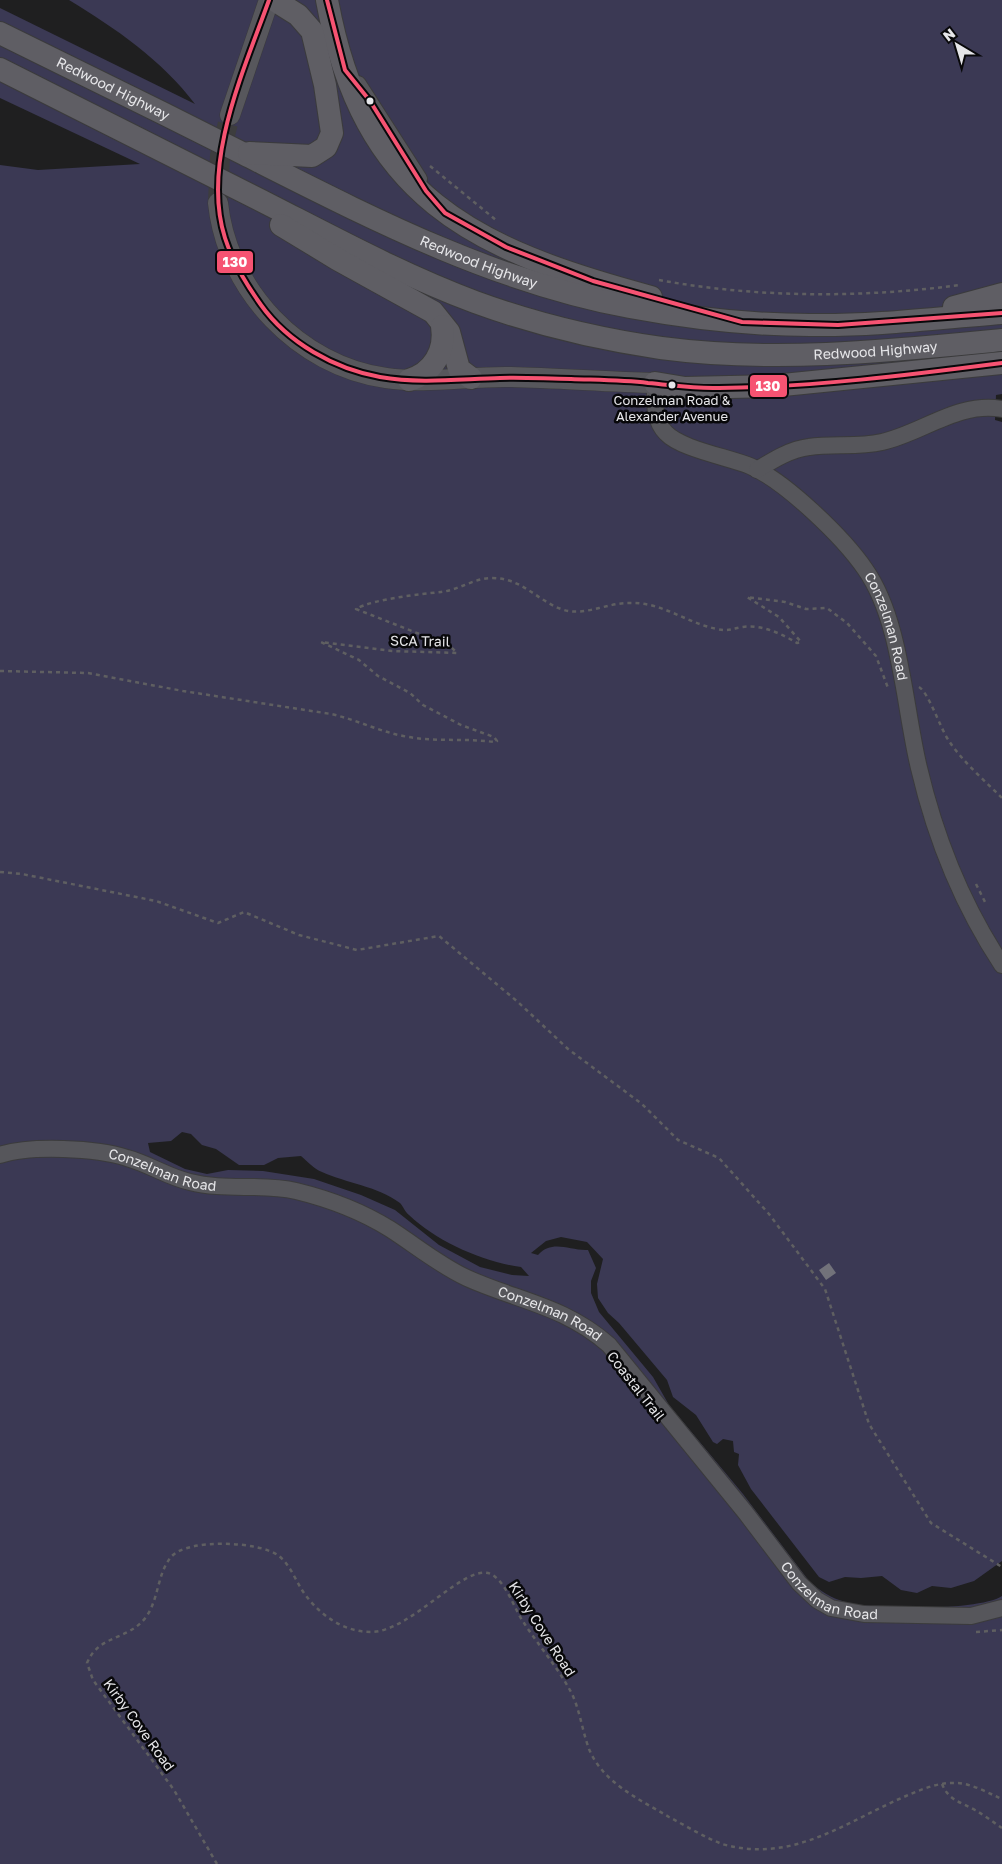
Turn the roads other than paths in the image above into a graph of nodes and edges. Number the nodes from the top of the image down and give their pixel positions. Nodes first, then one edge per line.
1 (269, 0) edge
2 (274, 0) edge
3 (296, 0) edge
4 (326, 0) edge
5 (0, 33) edge
6 (343, 65) junction
7 (0, 70) edge
8 (230, 115) tunnel mouth
9 (242, 153) junction
10 (193, 166) junction
11 (218, 203) tunnel mouth
12 (1002, 294) edge
13 (1002, 314) edge
14 (438, 316) junction
15 (742, 322) junction
16 (900, 322) junction
17 (1002, 340) edge
18 (1002, 363) edge
19 (471, 378) junction
20 (409, 380) junction
21 (655, 383) junction
22 (1002, 410) edge
23 (757, 470) junction
24 (1002, 965) edge
25 (0, 1155) edge
26 (1002, 1608) edge

1 - 8 main road
2 - 9 highway
3 - 6 highway
4 - 6 highway
5 - 9 highway, Redwood Highway
6 - 15 highway
7 - 10 highway, Redwood Highway
9 - 15 highway, Redwood Highway
10 - 14 highway
10 - 17 highway, Redwood Highway
11 - 20 main road
12 - 16 highway
13 - 16 highway, Redwood Highway
14 - 19 highway
14 - 20 highway
15 - 16 highway, Redwood Highway
18 - 21 highway
19 - 20 main road
19 - 21 main road
21 - 23 street, Conzelman Road
22 - 23 street
23 - 24 street, Conzelman Road
25 - 26 street, Conzelman Road

